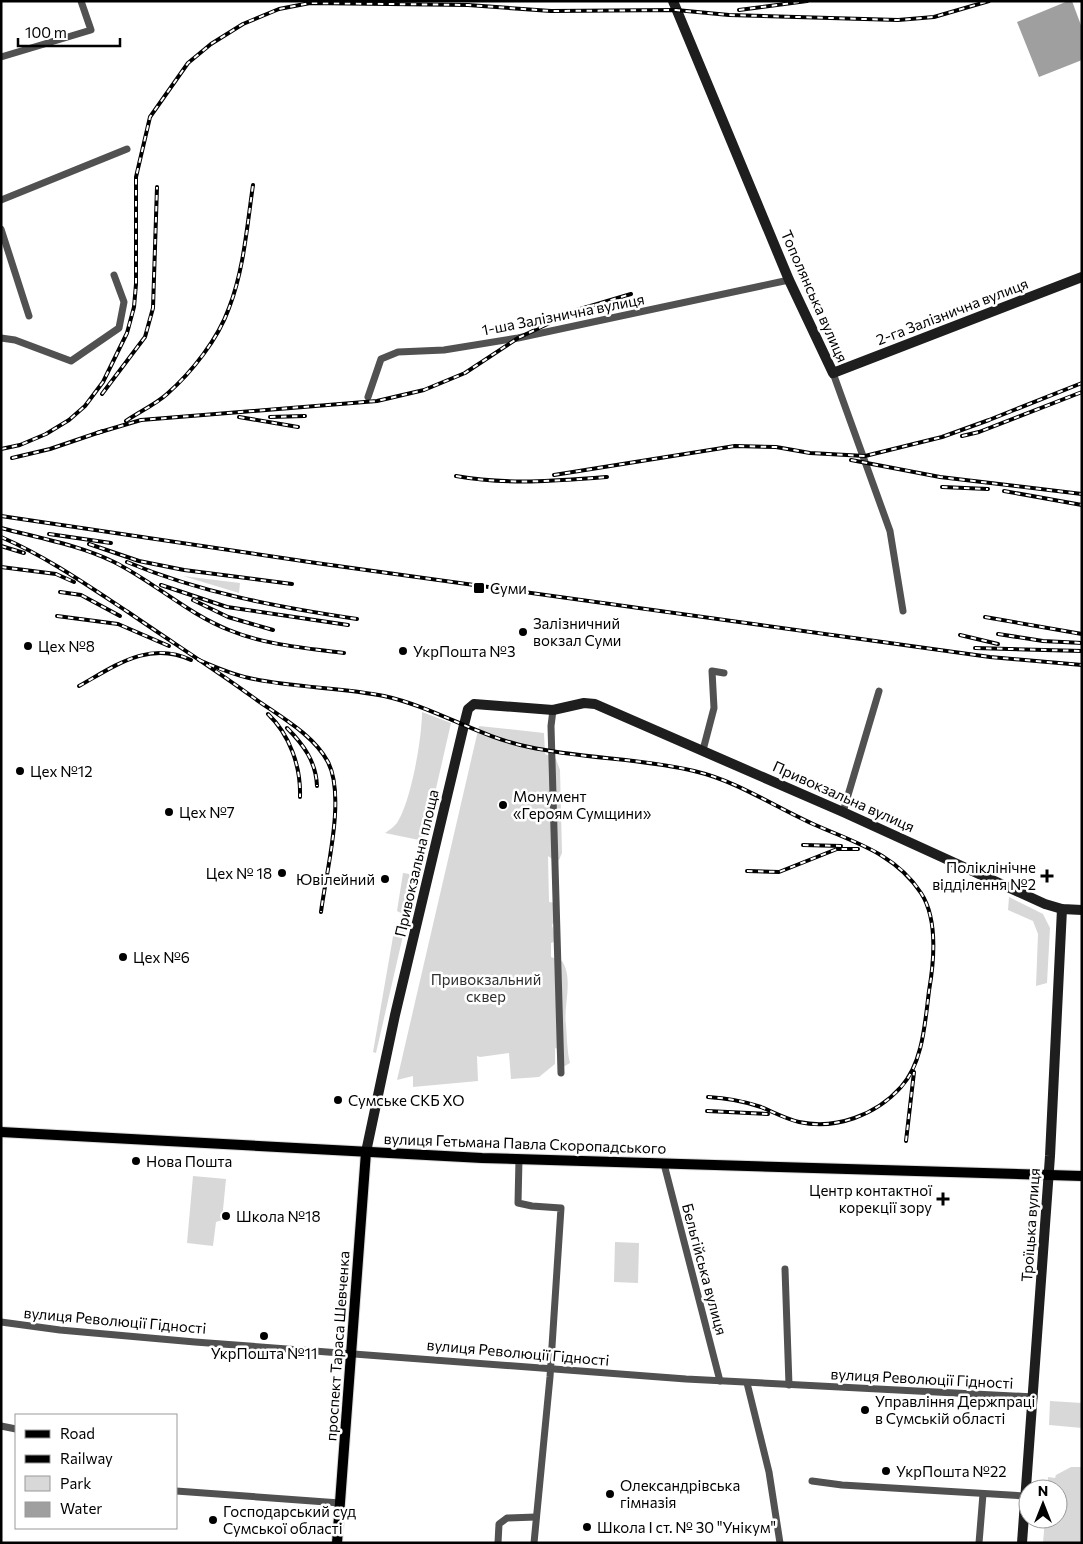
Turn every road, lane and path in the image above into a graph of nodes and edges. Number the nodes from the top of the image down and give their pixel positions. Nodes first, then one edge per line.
1 (82, 1) edge
2 (673, 1) edge
3 (1, 57) edge
4 (127, 149) dead end
5 (1, 200) edge
6 (1, 229) edge
7 (114, 275) dead end
8 (1082, 277) edge
9 (790, 280) junction
10 (29, 316) dead end
11 (1, 338) edge
12 (833, 373) junction
13 (368, 397) dead end
14 (903, 611) dead end
15 (724, 673) dead end
16 (879, 692) dead end
17 (595, 704) joint
18 (553, 710) junction
19 (703, 750) junction
20 (843, 812) junction
21 (1062, 909) junction
22 (1082, 910) edge
23 (561, 1073) dead end
24 (1, 1132) edge
25 (366, 1152) junction
26 (519, 1159) junction
27 (664, 1164) junction
28 (1048, 1175) junction
29 (1082, 1176) edge
30 (785, 1269) dead end
31 (1, 1322) edge
32 (352, 1352) junction
33 (550, 1368) junction
34 (720, 1381) junction
35 (747, 1383) junction
36 (790, 1385) junction
37 (1034, 1397) junction
38 (1, 1426) edge
39 (15, 1429) edge
40 (1027, 1479) edge
41 (812, 1481) dead end
42 (178, 1491) edge
43 (983, 1494) junction
44 (1018, 1496) edge
45 (340, 1502) junction
46 (536, 1517) junction
47 (1023, 1529) edge
48 (337, 1543) edge
49 (498, 1543) edge
50 (534, 1543) edge
51 (780, 1543) edge
52 (979, 1543) edge
53 (1022, 1543) edge

1 - 3 street
2 - 9 main road, Тополянська вулиця
4 - 5 street
6 - 10 street
7 - 11 street
8 - 12 main road, 2-га Залізнична вулиця
9 - 12 main road, Тополянська вулиця
9 - 13 street, 1-ша Залізнична вулиця
12 - 14 street, Тополянська вулиця
15 - 19 street
16 - 20 street
17 - 18 main road, Привокзальна площа
17 - 19 main road, Привокзальна вулиця
18 - 23 street
18 - 25 main road, Привокзальна площа
19 - 20 main road, Привокзальна вулиця
20 - 21 main road, Привокзальна вулиця
21 - 22 main road, Привокзальна вулиця
21 - 28 main road, Троїцька вулиця
24 - 25 main road, вулиця Гетьмана Павла Скоропадського
25 - 26 main road, вулиця Гетьмана Павла Скоропадського
25 - 32 main road, проспект Тараса Шевченка
26 - 27 main road, вулиця Гетьмана Павла Скоропадського
26 - 33 street
27 - 28 main road, вулиця Гетьмана Павла Скоропадського
27 - 34 street, Бельгійська вулиця
28 - 29 main road, вулиця Гетьмана Павла Скоропадського
28 - 37 main road, Троїцька вулиця
30 - 36 street
31 - 32 street, вулиця Революції Гідності
32 - 33 street, вулиця Революції Гідності
32 - 45 main road, проспект Тараса Шевченка
33 - 34 street, вулиця Революції Гідності
33 - 46 street
34 - 35 street, вулиця Революції Гідності
35 - 36 street, вулиця Революції Гідності
35 - 51 street
36 - 37 street, вулиця Революції Гідності
37 - 40 main road, Троїцька вулиця
38 - 39 street
41 - 43 street
42 - 45 street
43 - 44 street
43 - 52 street
45 - 48 main road, проспект Тараса Шевченка
46 - 49 street
46 - 50 street
47 - 53 main road, Троїцька вулиця

